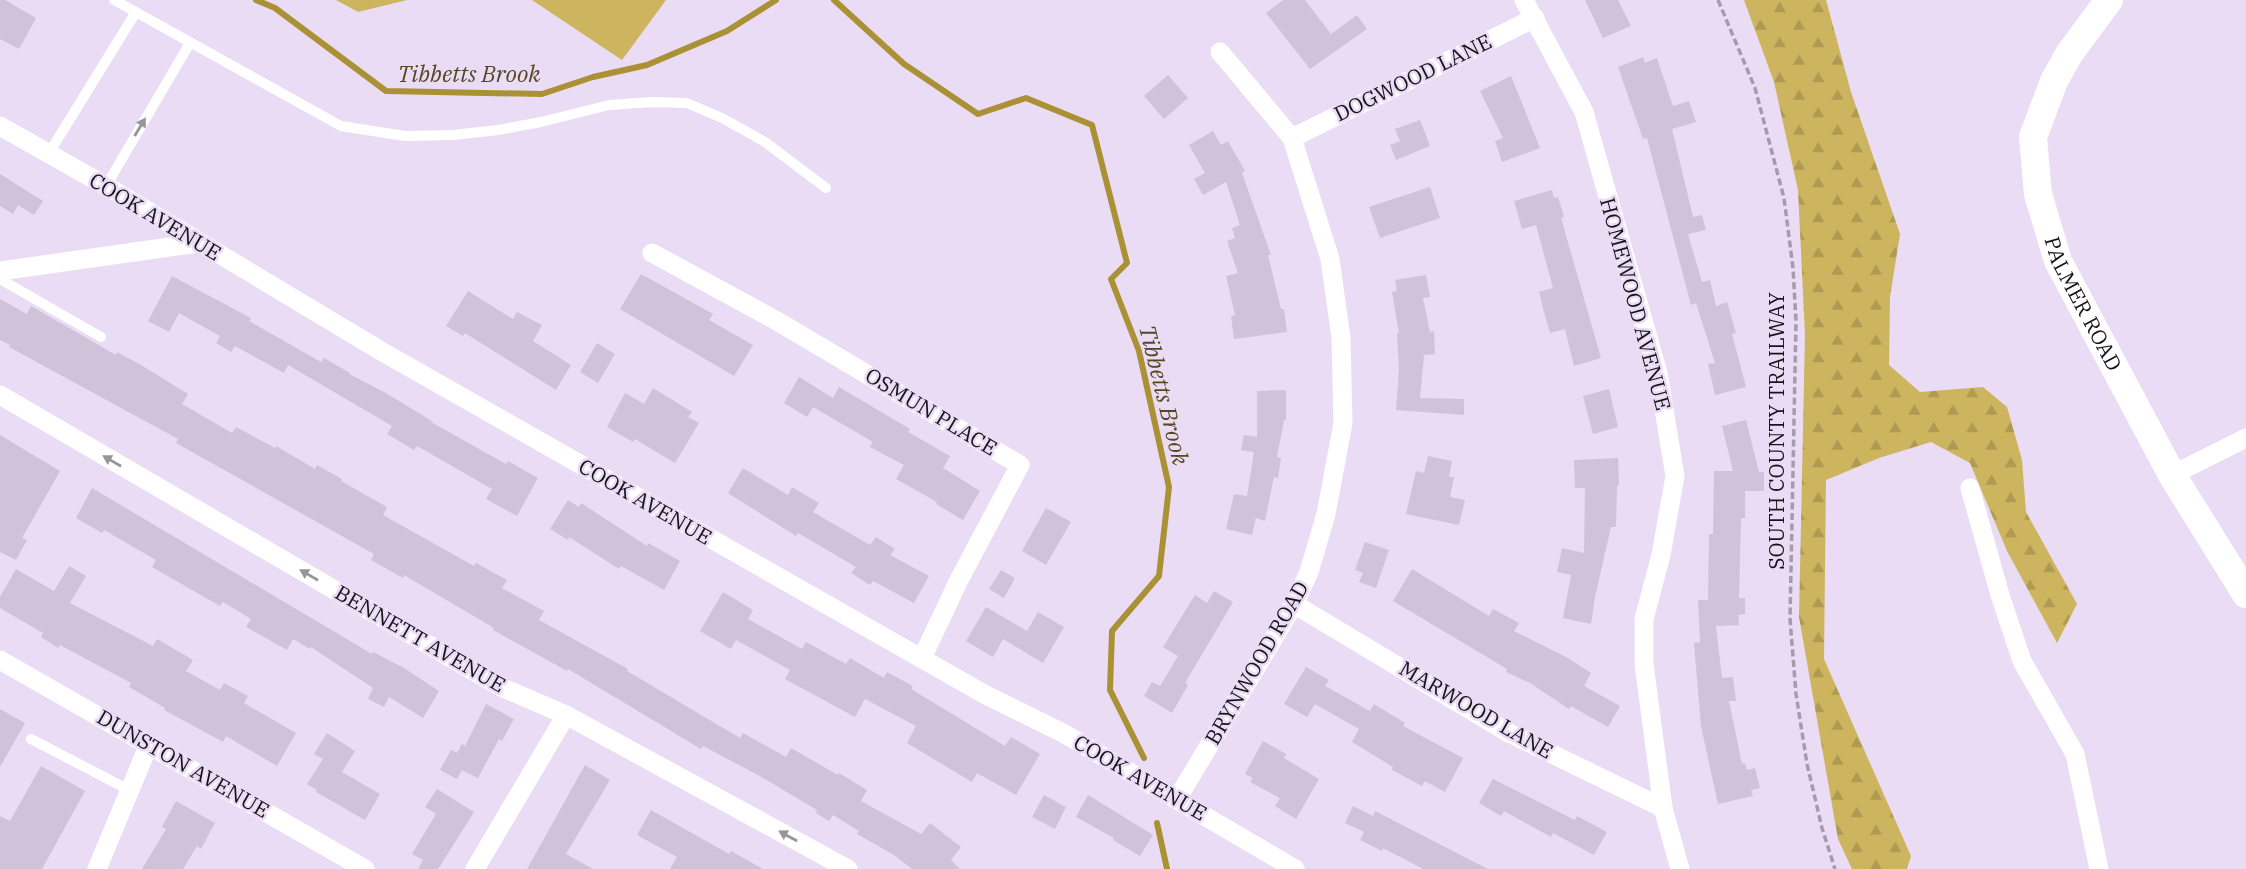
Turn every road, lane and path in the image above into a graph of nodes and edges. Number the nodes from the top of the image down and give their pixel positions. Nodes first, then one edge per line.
1 (114, 0) edge
2 (1524, 0) edge
3 (1718, 0) edge
4 (2109, 0) edge
5 (136, 12) junction
6 (1535, 18) junction
7 (190, 43) junction
8 (1220, 52) dead end
9 (0, 126) edge
10 (1292, 138) junction
11 (49, 153) junction
12 (106, 186) junction
13 (826, 188) dead end
14 (198, 243) junction
15 (652, 253) dead end
16 (0, 271) edge
17 (0, 279) edge
18 (102, 337) dead end
19 (0, 396) edge
20 (2246, 438) edge
21 (2172, 475) junction
22 (1970, 488) dead end
23 (2246, 594) edge
24 (1294, 604) junction
25 (922, 658) junction
26 (0, 660) edge
27 (566, 715) junction
28 (31, 739) dead end
29 (149, 744) junction
30 (129, 790) junction
31 (1177, 799) junction
32 (1663, 808) junction
33 (97, 869) edge
34 (365, 869) edge
35 (475, 869) edge
36 (848, 869) edge
37 (1295, 869) edge
38 (1680, 869) edge
39 (1835, 869) edge
40 (2099, 869) edge

1 - 5 lane
2 - 6 street, HOMEWOOD AVENUE
3 - 39 path, SOUTH COUNTY TRAILWAY
4 - 21 street, PALMER ROAD
5 - 7 lane
5 - 11 lane
6 - 10 street, DOGWOOD LANE
6 - 32 street, HOMEWOOD AVENUE
12 -> 7 lane
7 - 13 lane
8 - 10 street, BRYNWOOD ROAD
9 - 11 street, COOK AVENUE
10 - 24 street, BRYNWOOD ROAD
11 - 12 street, COOK AVENUE
12 - 14 street, COOK AVENUE
14 - 16 street
14 - 25 street, COOK AVENUE
15 - 25 street, OSMUN PLACE
17 - 18 lane
27 -> 19 street, BENNETT AVENUE
20 - 21 street
21 - 23 street, PALMER ROAD
22 - 40 street
24 - 31 street, BRYNWOOD ROAD
24 - 32 street, MARWOOD LANE
25 - 31 street, COOK AVENUE
26 - 29 street, DUNSTON AVENUE
27 - 35 street
36 -> 27 street, BENNETT AVENUE
28 - 30 lane
29 - 30 street
29 - 34 street, DUNSTON AVENUE
30 - 33 street
31 - 37 street, COOK AVENUE
32 - 38 street, HOMEWOOD AVENUE

